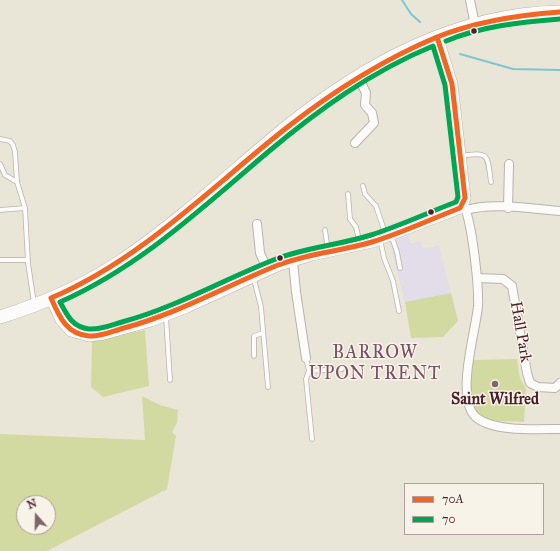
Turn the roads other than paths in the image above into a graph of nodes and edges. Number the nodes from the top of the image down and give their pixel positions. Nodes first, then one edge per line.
1 (470, 0) edge
2 (560, 12) edge
3 (475, 25) junction
4 (437, 36) junction
5 (358, 76) junction
6 (0, 139) edge
7 (355, 143) dead end
8 (460, 156) junction
9 (0, 164) edge
10 (509, 164) dead end
11 (17, 182) junction
12 (491, 182) dead end
13 (363, 186) dead end
14 (348, 194) dead end
15 (465, 207) junction
16 (25, 208) junction
17 (508, 208) junction
18 (0, 210) edge
19 (560, 211) edge
20 (257, 224) dead end
21 (325, 230) dead end
22 (386, 237) junction
23 (360, 245) junction
24 (328, 252) junction
25 (0, 260) edge
26 (28, 260) junction
27 (292, 261) junction
28 (400, 268) dead end
29 (267, 269) junction
30 (253, 276) junction
31 (477, 278) junction
32 (51, 298) junction
33 (34, 306) junction
34 (398, 311) dead end
35 (166, 315) junction
36 (0, 317) edge
37 (263, 333) junction
38 (254, 356) dead end
39 (306, 358) joint
40 (342, 368) dead end
41 (309, 371) junction
42 (170, 380) dead end
43 (560, 383) edge
44 (268, 387) dead end
45 (560, 430) edge
46 (312, 439) dead end

1 - 3 street
2 - 3 main road
3 - 4 main road
4 - 5 main road
4 - 8 street
5 - 7 street
5 - 32 main road
6 - 11 lane
8 - 12 lane
8 - 15 street
9 - 11 lane
10 - 17 street
11 - 16 lane
13 - 22 lane
14 - 23 lane
15 - 17 street
15 - 22 street
15 - 31 street
16 - 18 lane
16 - 26 lane
17 - 19 street
20 - 29 street
21 - 24 lane
22 - 23 street
22 - 28 lane
22 - 34 lane
23 - 24 street
24 - 27 street
25 - 26 lane
26 - 33 lane
27 - 29 street
27 - 39 street
29 - 30 street
30 - 35 street
30 - 37 lane
31 - 43 street, Hall Park
31 - 45 street
32 - 33 main road
32 - 35 street
33 - 36 main road
35 - 42 lane
37 - 38 lane
37 - 44 lane
39 - 41 lane
40 - 41 lane
41 - 46 lane

